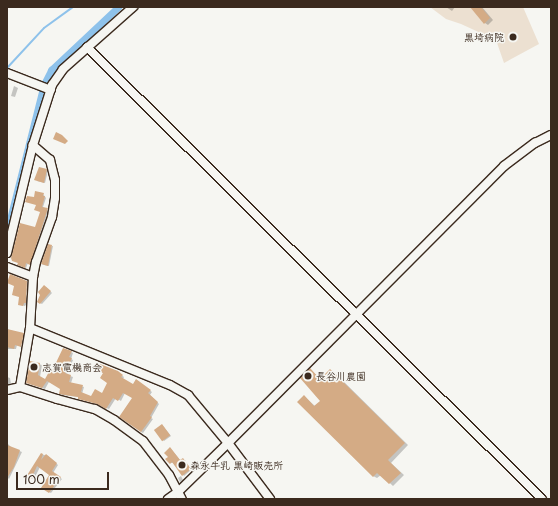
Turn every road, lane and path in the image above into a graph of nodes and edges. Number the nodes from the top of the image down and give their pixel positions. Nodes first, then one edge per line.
1 (133, 7) edge
2 (87, 47) junction
3 (7, 73) edge
4 (51, 90) junction
5 (551, 135) edge
6 (32, 145) junction
7 (7, 253) edge
8 (7, 267) edge
9 (33, 277) junction
10 (355, 314) junction
11 (30, 328) junction
12 (20, 387) junction
13 (7, 390) edge
14 (228, 443) junction
15 (180, 495) edge
16 (168, 499) edge
17 (270, 499) edge
18 (542, 499) edge

1 - 2 street
2 - 4 street
2 - 10 street
3 - 4 street
4 - 6 street
5 - 10 street
6 - 7 street
6 - 9 street
8 - 9 street
9 - 11 street
10 - 14 street
10 - 18 street
11 - 12 street
11 - 14 street
12 - 13 street
12 - 15 street
14 - 15 street
14 - 17 street
15 - 16 street

